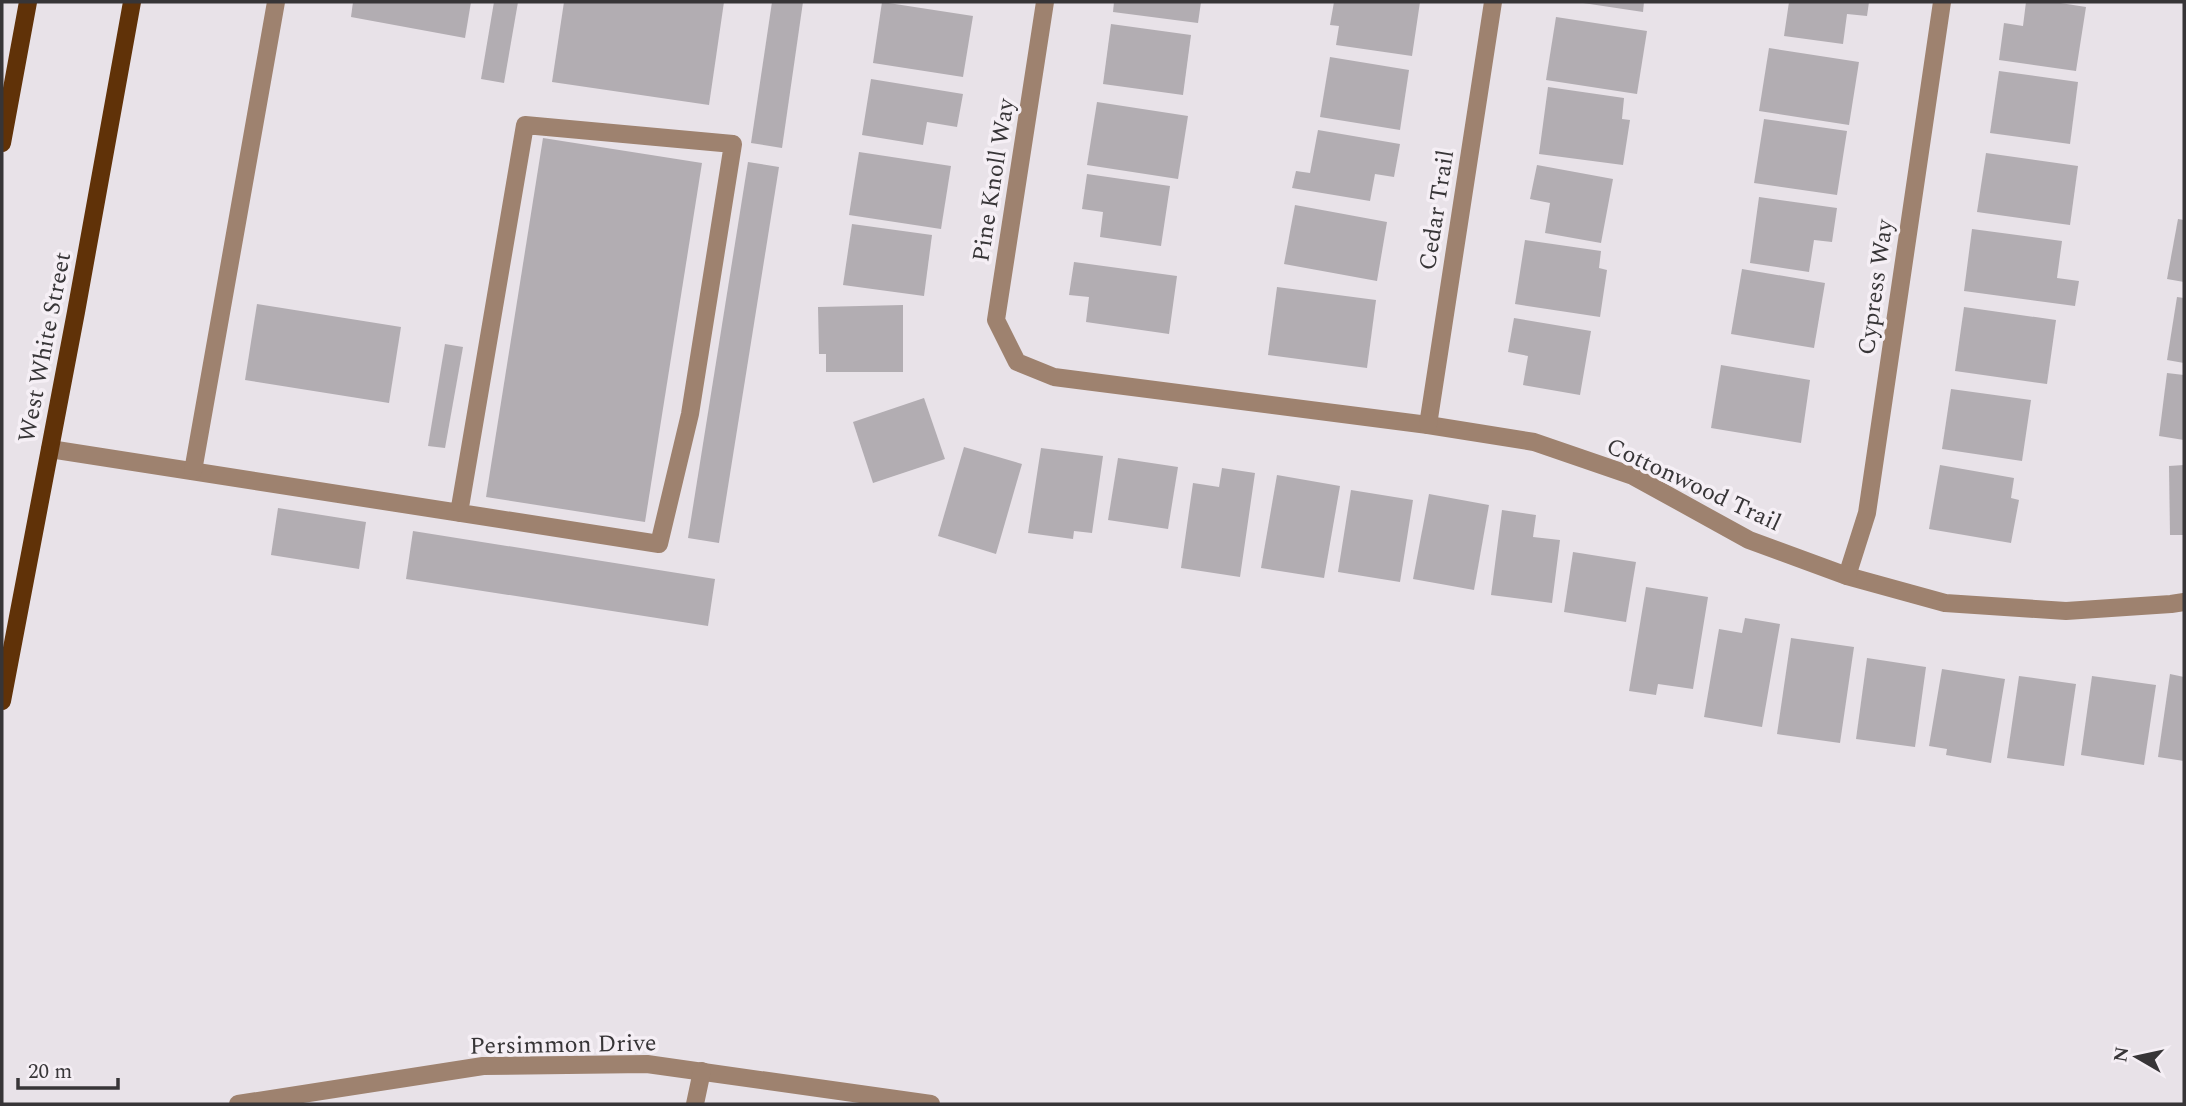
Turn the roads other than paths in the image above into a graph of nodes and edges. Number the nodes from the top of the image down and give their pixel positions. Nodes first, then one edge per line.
1 (28, 2) edge
2 (132, 2) edge
3 (276, 2) edge
4 (1045, 2) edge
5 (1493, 2) edge
6 (1942, 2) edge
7 (2, 143) edge
8 (1017, 362) joint
9 (1428, 425) junction
10 (50, 449) junction
11 (193, 471) junction
12 (459, 513) junction
13 (1847, 576) junction
14 (2184, 602) edge
15 (2, 701) edge
16 (702, 1072) junction
17 (238, 1104) edge
18 (695, 1104) edge
19 (931, 1104) edge

1 - 7 main road
2 - 10 main road, West White Street
3 - 11 street
4 - 8 street, Pine Knoll Way
5 - 9 street, Cedar Trail
6 - 13 street, Cypress Way
8 - 9 street, Cottonwood Trail
9 - 13 street, Cottonwood Trail
10 - 11 street
10 - 15 main road, West White Street
11 - 12 street
12 - 12 street
13 - 14 street, Cottonwood Trail
16 - 17 street, Persimmon Drive
16 - 18 street
16 - 19 street, Persimmon Drive

